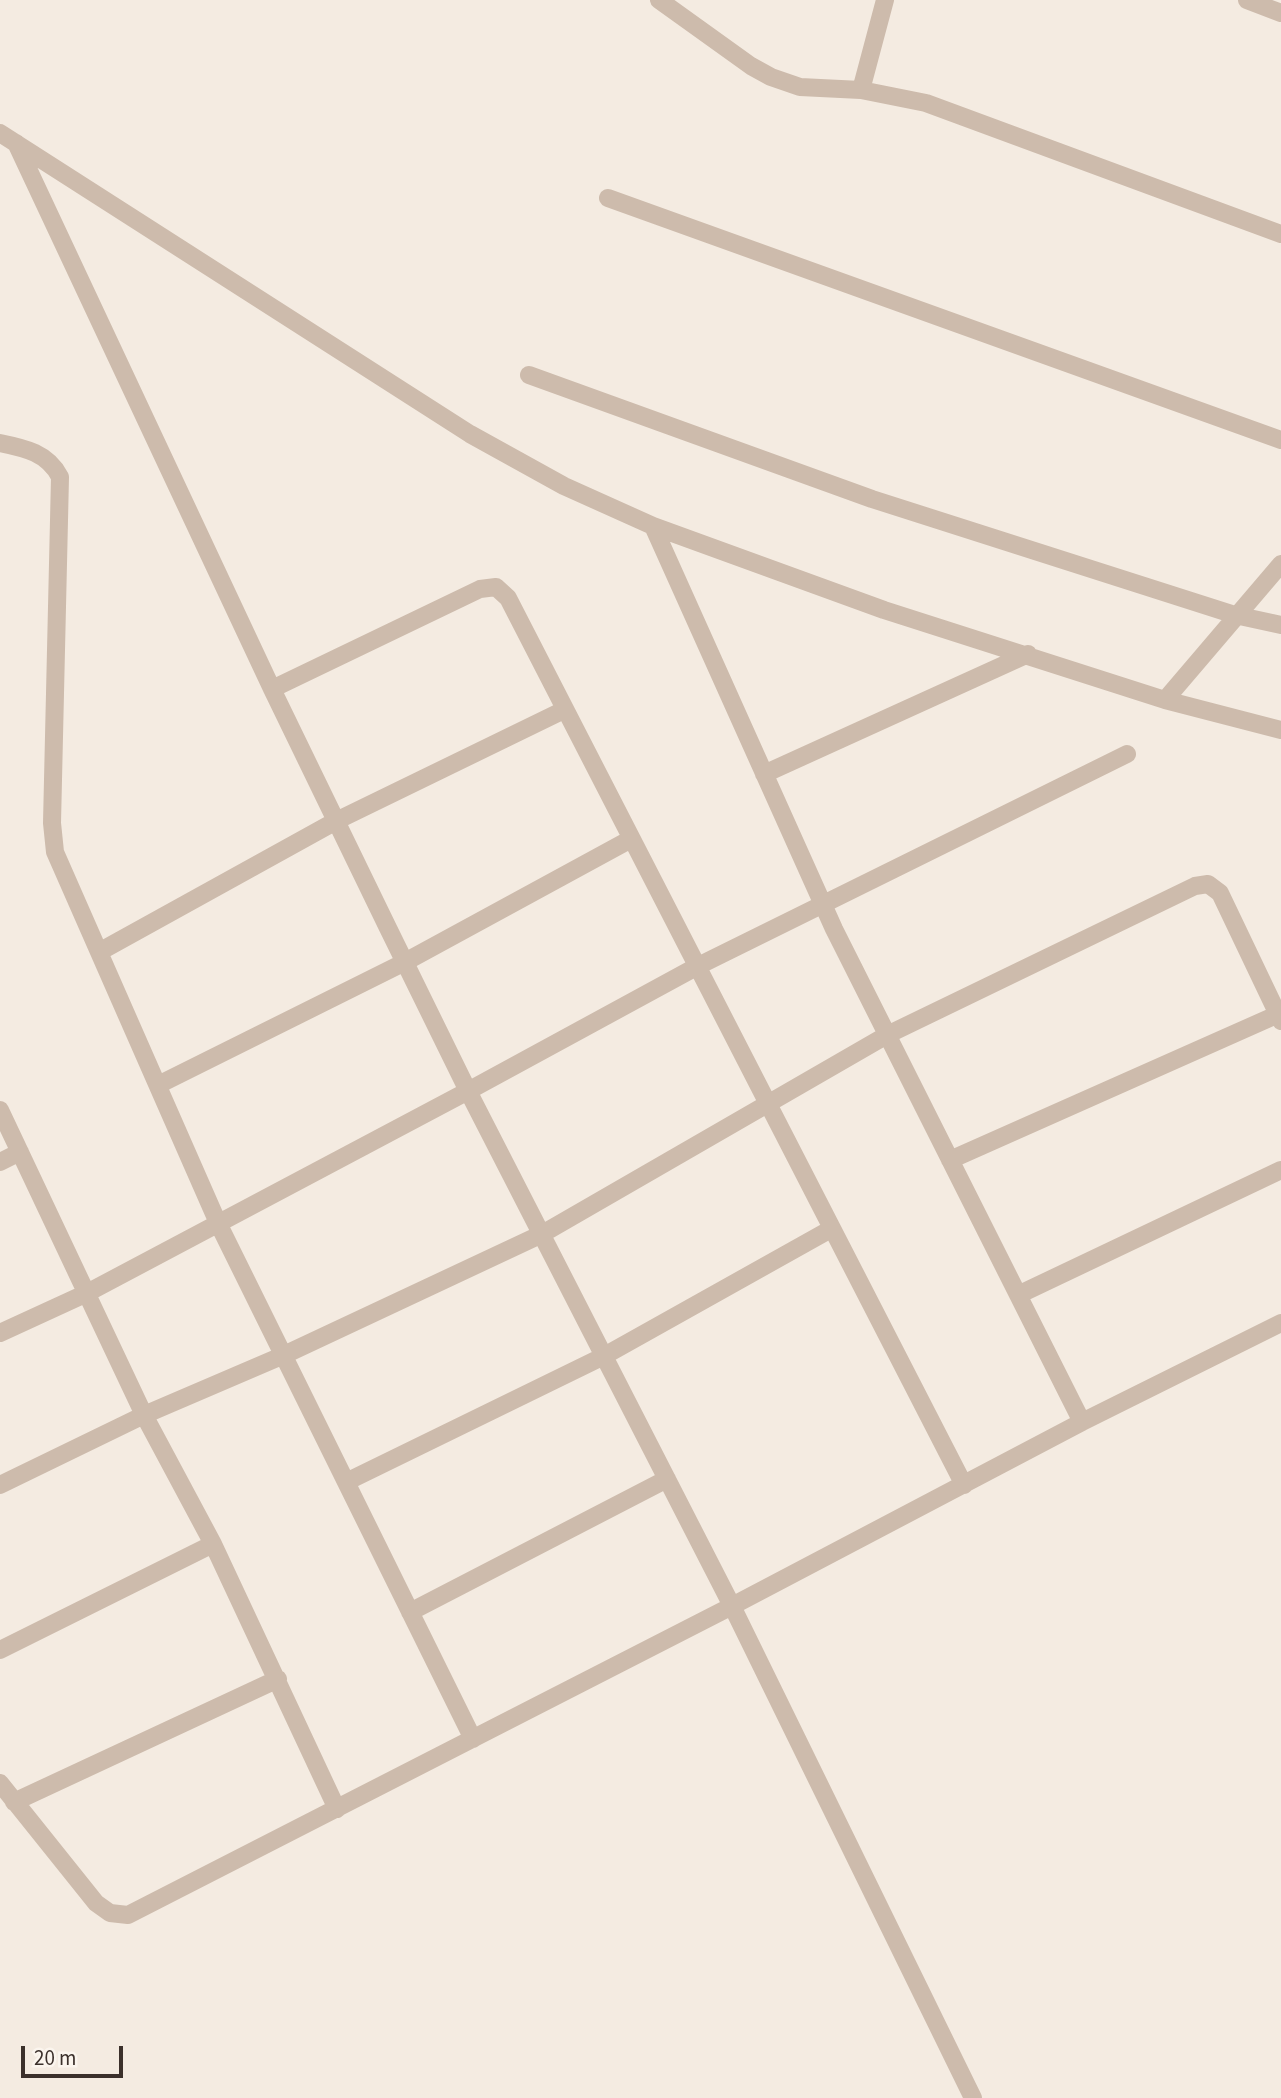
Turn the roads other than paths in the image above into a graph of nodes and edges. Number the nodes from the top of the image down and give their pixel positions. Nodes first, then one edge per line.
1 (659, 0) edge
2 (885, 0) edge
3 (1247, 0) edge
4 (1281, 13) edge
5 (862, 90) junction
6 (0, 133) edge
7 (16, 143) junction
8 (608, 198) dead end
9 (1281, 234) edge
10 (530, 375) dead end
11 (1281, 440) edge
12 (0, 443) edge
13 (653, 526) junction
14 (1281, 564) edge
15 (1235, 615) junction
16 (1281, 625) edge
17 (1028, 654) junction
18 (272, 689) junction
19 (1165, 699) junction
20 (564, 710) junction
21 (1281, 730) edge
22 (1127, 754) dead end
23 (764, 774) junction
24 (336, 821) junction
25 (631, 839) junction
26 (823, 904) junction
27 (99, 952) junction
28 (405, 962) junction
29 (696, 967) junction
30 (1280, 1016) edge
31 (887, 1035) junction
32 (158, 1085) junction
33 (468, 1091) junction
34 (766, 1104) junction
35 (0, 1110) edge
36 (20, 1152) junction
37 (950, 1160) junction
38 (0, 1162) edge
39 (1281, 1170) edge
40 (218, 1223) junction
41 (831, 1229) junction
42 (542, 1234) junction
43 (87, 1293) junction
44 (1018, 1294) junction
45 (1281, 1323) edge
46 (0, 1333) edge
47 (284, 1355) junction
48 (604, 1356) junction
49 (144, 1415) junction
50 (1082, 1422) junction
51 (667, 1479) junction
52 (346, 1482) junction
53 (0, 1485) edge
54 (964, 1485) junction
55 (214, 1544) junction
56 (732, 1606) junction
57 (411, 1612) junction
58 (0, 1650) edge
59 (278, 1679) junction
60 (473, 1739) junction
61 (0, 1783) edge
62 (14, 1802) junction
63 (337, 1808) junction
64 (973, 2098) edge

1 - 5 street
2 - 5 street
3 - 4 street
5 - 9 street
6 - 7 street
7 - 13 street
7 - 18 street
8 - 11 street
10 - 15 street
12 - 27 street
13 - 17 street
13 - 23 street
14 - 15 street
15 - 16 street
15 - 19 street
17 - 19 street
17 - 23 street
18 - 20 street
18 - 24 street
19 - 21 street
20 - 24 street
20 - 25 street
22 - 26 street
23 - 26 street
24 - 27 street
24 - 28 street
25 - 28 street
25 - 29 street
26 - 29 street
26 - 31 street
27 - 32 street
28 - 32 street
28 - 33 street
29 - 33 street
29 - 34 street
30 - 31 street
30 - 37 street
31 - 34 street
31 - 37 street
32 - 40 street
33 - 40 street
33 - 42 street
34 - 41 street
34 - 42 street
35 - 36 street
36 - 38 street
36 - 43 street
37 - 44 street
39 - 44 street
40 - 43 street
40 - 47 street
41 - 48 street
41 - 54 street
42 - 47 street
42 - 48 street
43 - 46 street
43 - 49 street
44 - 50 street
45 - 50 street
47 - 49 street
47 - 52 street
48 - 51 street
48 - 52 street
49 - 53 street
49 - 55 street
50 - 54 street
51 - 56 street
51 - 57 street
52 - 57 street
54 - 56 street
55 - 58 street
55 - 59 street
56 - 60 street
56 - 64 street
57 - 60 street
59 - 62 street
59 - 63 street
60 - 63 street
61 - 62 street
62 - 63 street

